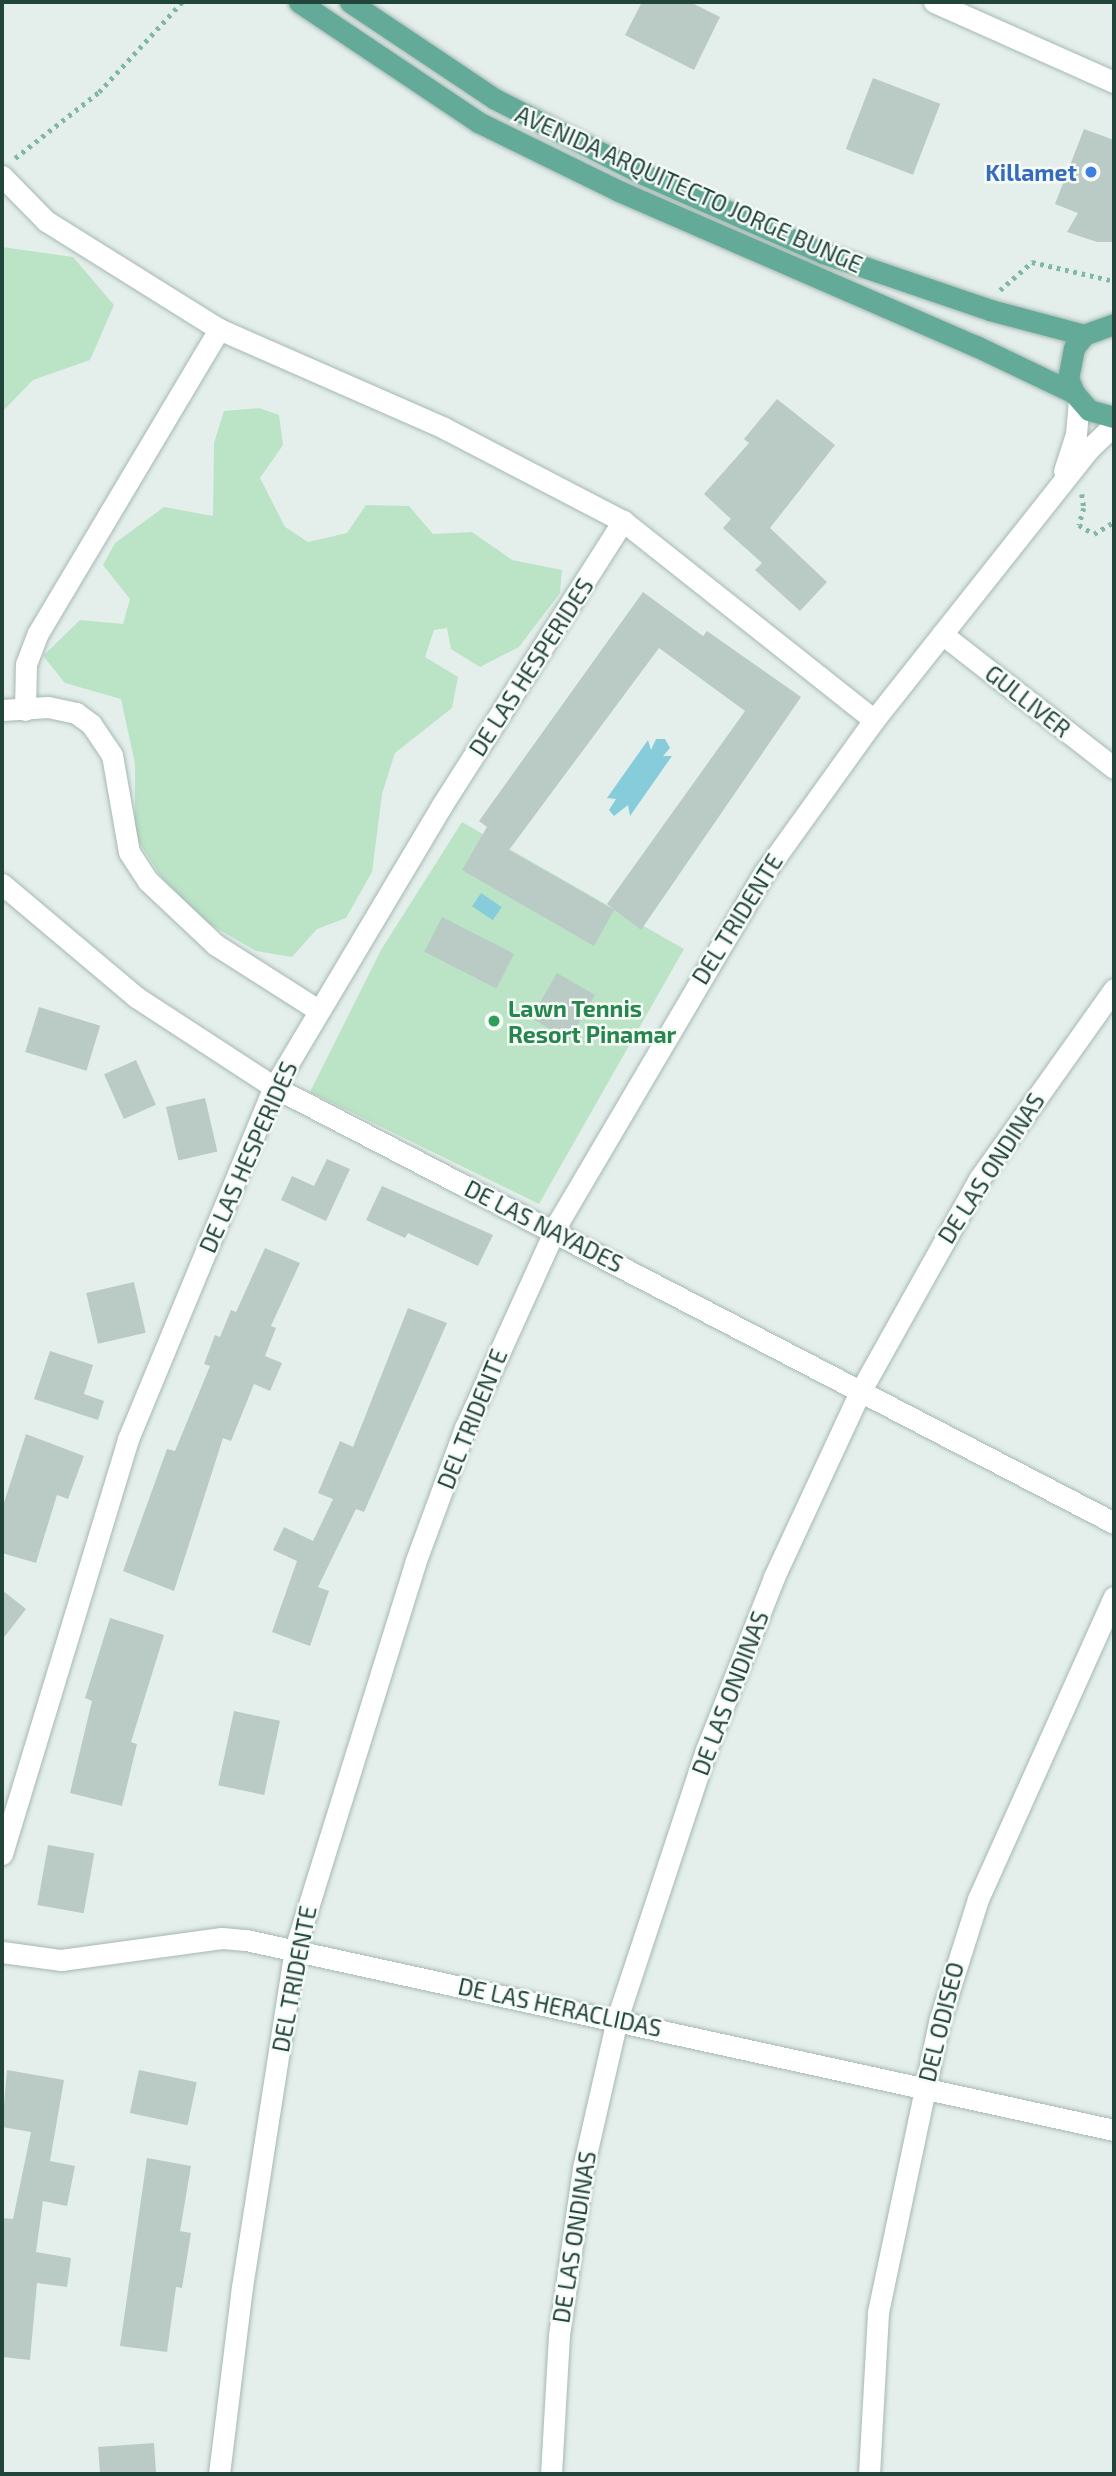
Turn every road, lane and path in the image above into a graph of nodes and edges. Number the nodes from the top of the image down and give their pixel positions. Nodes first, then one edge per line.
1 (182, 2) edge
2 (299, 2) edge
3 (350, 2) edge
4 (934, 2) edge
5 (1114, 82) edge
6 (7, 168) edge
7 (1114, 281) edge
8 (990, 310) junction
9 (1114, 324) edge
10 (219, 329) junction
11 (1084, 335) junction
12 (1077, 397) junction
13 (1114, 417) edge
14 (1114, 425) edge
15 (1069, 474) junction
16 (1049, 500) junction
17 (624, 521) junction
18 (1114, 522) edge
19 (942, 634) junction
20 (2, 710) edge
21 (25, 710) junction
22 (874, 720) junction
23 (1114, 768) edge
24 (2, 884) edge
25 (1114, 989) edge
26 (318, 1010) junction
27 (274, 1087) junction
28 (554, 1231) junction
29 (860, 1392) junction
30 (1114, 1523) edge
31 (1114, 1597) edge
32 (2, 1854) edge
33 (295, 1949) junction
34 (2, 1952) edge
35 (617, 2019) junction
36 (924, 2088) junction
37 (1114, 2130) edge
38 (219, 2474) edge
39 (551, 2474) edge
40 (869, 2474) edge

1 - 6 path
2 - 12 main road, AVENIDA ARQUITECTO JORGE BUNGE
3 - 8 main road, AVENIDA ARQUITECTO JORGE BUNGE
4 - 5 street
6 - 10 street
7 - 8 path
8 - 11 main road, AVENIDA ARQUITECTO JORGE BUNGE
9 - 11 main road
10 - 17 street
10 - 21 street
11 - 12 main road
12 - 13 main road, AVENIDA ARQUITECTO JORGE BUNGE
12 - 16 street, DEL TRIDENTE
14 - 15 street, DEL TRIDENTE
15 - 16 street, DEL TRIDENTE
15 - 18 path
16 - 19 street, DEL TRIDENTE
17 - 22 street
17 - 26 street, DE LAS HESPERIDES
19 - 22 street, DEL TRIDENTE
19 - 23 street, GULLIVER
20 - 21 street
21 - 26 street
22 - 28 street, DEL TRIDENTE
24 - 27 street, DE LAS NAYADES
25 - 29 street, DE LAS ONDINAS
26 - 27 street, DE LAS HESPERIDES
27 - 28 street, DE LAS NAYADES
27 - 32 street, DE LAS HESPERIDES
28 - 29 street, DE LAS NAYADES
28 - 33 street, DEL TRIDENTE
29 - 30 street, DE LAS NAYADES
29 - 35 street, DE LAS ONDINAS
31 - 36 street, DEL ODISEO
33 - 34 street, DE LAS HERACLIDAS
33 - 35 street, DE LAS HERACLIDAS
33 - 38 street, DEL TRIDENTE
35 - 36 street, DE LAS HERACLIDAS
35 - 39 street, DE LAS ONDINAS
36 - 37 street, DE LAS HERACLIDAS
36 - 40 street, DEL ODISEO

